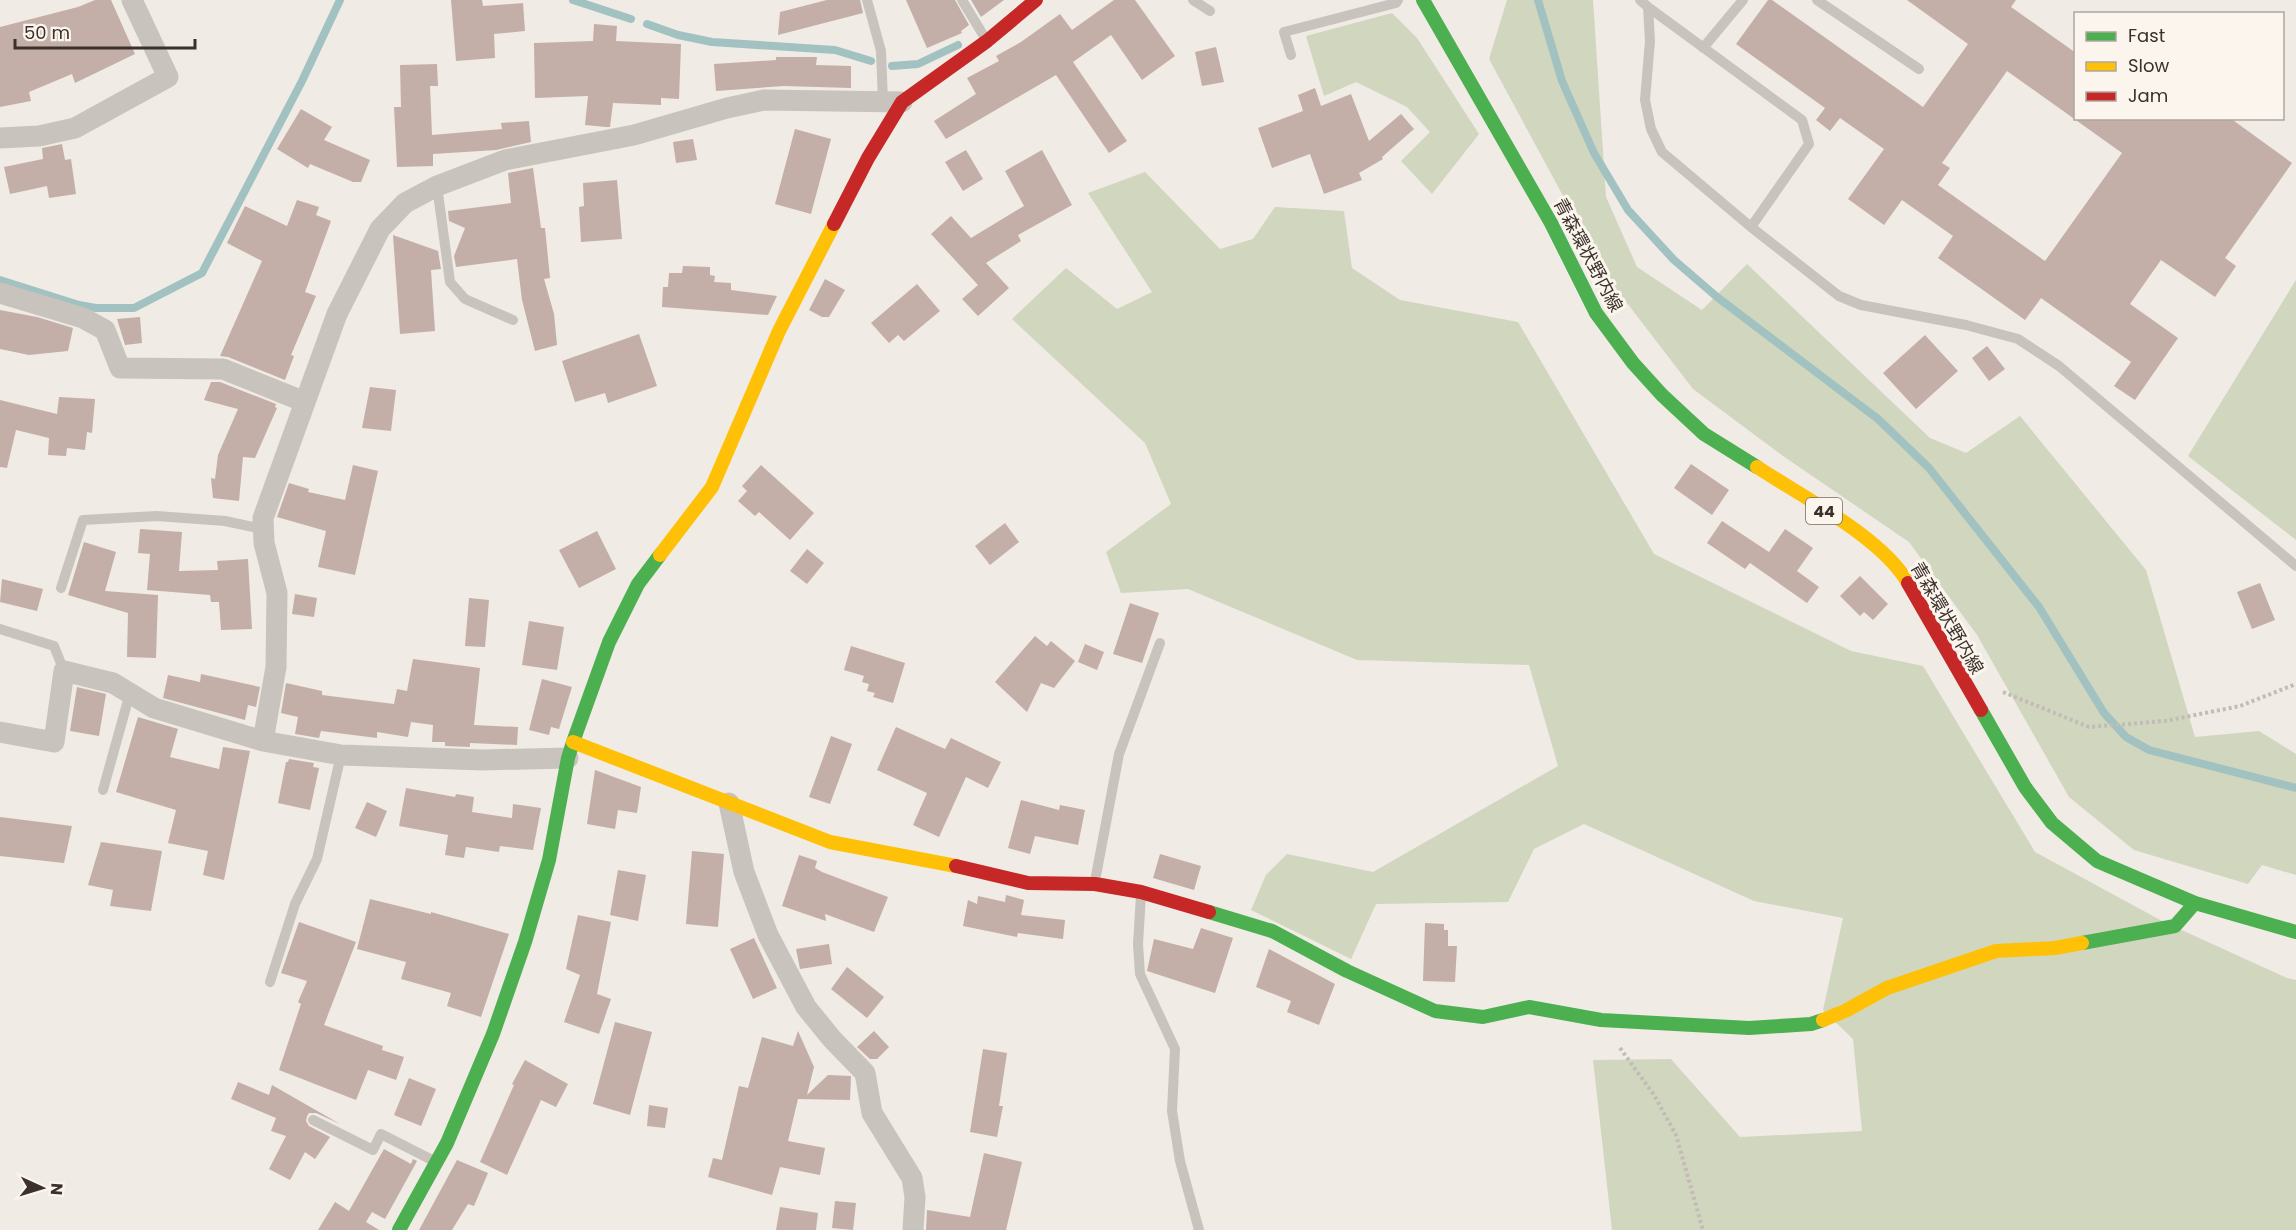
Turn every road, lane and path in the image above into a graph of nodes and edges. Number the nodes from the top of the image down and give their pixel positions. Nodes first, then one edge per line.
1 (132, 0) edge
2 (867, 0) edge
3 (962, 0) edge
4 (1036, 0) edge
5 (1192, 0) edge
6 (1398, 0) edge
7 (1423, 0) edge
8 (1743, 0) edge
9 (1817, 0) edge
10 (1644, 3) edge
11 (1210, 11) dead end
12 (987, 41) junction
13 (1703, 48) junction
14 (1291, 55) dead end
15 (1919, 69) dead end
16 (893, 102) junction
17 (0, 138) edge
18 (437, 186) junction
19 (1751, 227) junction
20 (0, 293) edge
21 (513, 320) dead end
22 (305, 402) junction
23 (263, 529) junction
24 (2296, 566) edge
25 (61, 588) dead end
26 (0, 629) edge
27 (1160, 643) dead end
28 (64, 671) junction
29 (1960, 675) junction
30 (2296, 684) edge
31 (130, 693) junction
32 (0, 732) edge
33 (263, 741) junction
34 (571, 750) junction
35 (341, 755) junction
36 (103, 790) dead end
37 (729, 803) junction
38 (1095, 884) junction
39 (1141, 892) junction
40 (2196, 903) junction
41 (2296, 932) edge
42 (270, 982) dead end
43 (1601, 1020) junction
44 (313, 1120) dead end
45 (436, 1162) junction
46 (399, 1230) edge
47 (913, 1230) edge
48 (1198, 1230) edge
49 (1703, 1230) edge

1 - 17 street
2 - 16 lane
3 - 12 lane
4 - 12 street
5 - 11 lane
6 - 14 lane
7 - 29 street, 青森環状野内線 / 44
8 - 13 lane
9 - 15 lane
10 - 13 lane
10 - 19 lane
12 - 16 street
13 - 19 lane
16 - 18 street
16 - 34 street
18 - 21 lane
18 - 22 street
19 - 24 lane
20 - 22 street
22 - 23 street
23 - 25 lane
23 - 33 street
26 - 28 lane
27 - 38 lane
28 - 31 street
28 - 32 street
29 - 30 path
29 - 40 street, 青森環状野内線 / 44
31 - 33 street
31 - 36 lane
33 - 35 street
34 - 35 street
34 - 37 street
34 - 45 street
35 - 42 lane
37 - 38 street
37 - 47 street
38 - 39 street
39 - 43 street
39 - 48 lane
40 - 41 street, 青森環状野内線 / 44
40 - 43 street
43 - 49 path
44 - 45 lane
45 - 46 street

